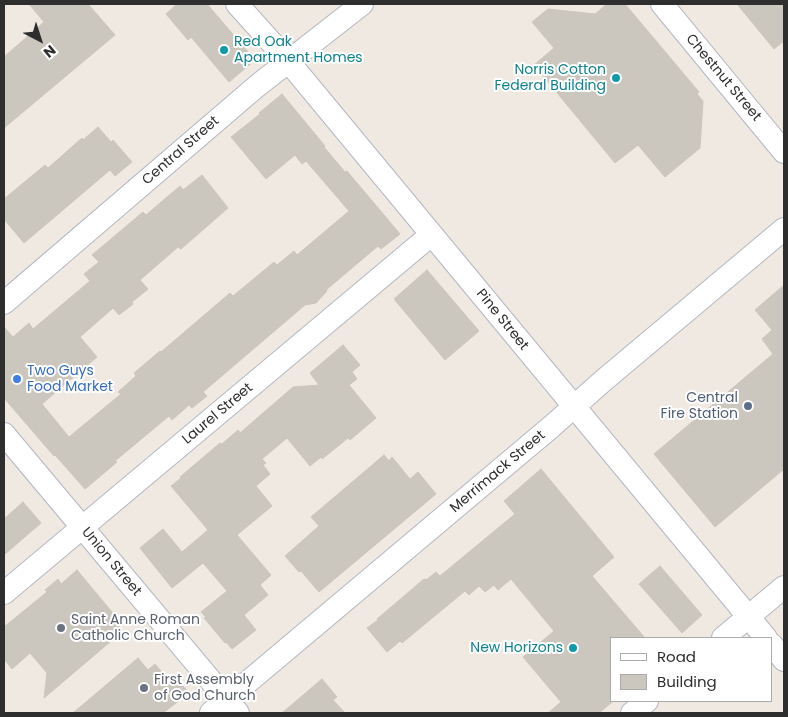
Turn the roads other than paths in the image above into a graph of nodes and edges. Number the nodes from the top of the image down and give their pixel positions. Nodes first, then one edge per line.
1 (237, 4) edge
2 (362, 4) edge
3 (662, 4) edge
4 (288, 61) junction
5 (784, 152) edge
6 (784, 229) edge
7 (431, 235) junction
8 (4, 303) edge
9 (574, 407) junction
10 (4, 434) edge
11 (82, 528) junction
12 (784, 587) edge
13 (4, 593) edge
14 (748, 618) junction
15 (724, 637) edge
16 (765, 637) edge
17 (773, 646) edge
18 (784, 660) edge
19 (646, 702) edge
20 (225, 709) edge
21 (632, 713) edge

1 - 4 street, Pine Street
2 - 4 street, Central Street
3 - 5 street, Chestnut Street
4 - 7 street, Pine Street
4 - 8 street, Central Street
6 - 9 street, Merrimack Street
7 - 9 street, Pine Street
7 - 11 street, Laurel Street
9 - 14 street, Pine Street
9 - 20 street, Merrimack Street
10 - 11 street, Union Street
11 - 13 street, Laurel Street
11 - 20 street, Union Street
12 - 14 street
14 - 15 street
14 - 16 street, Pine Street
17 - 18 street
19 - 21 street

